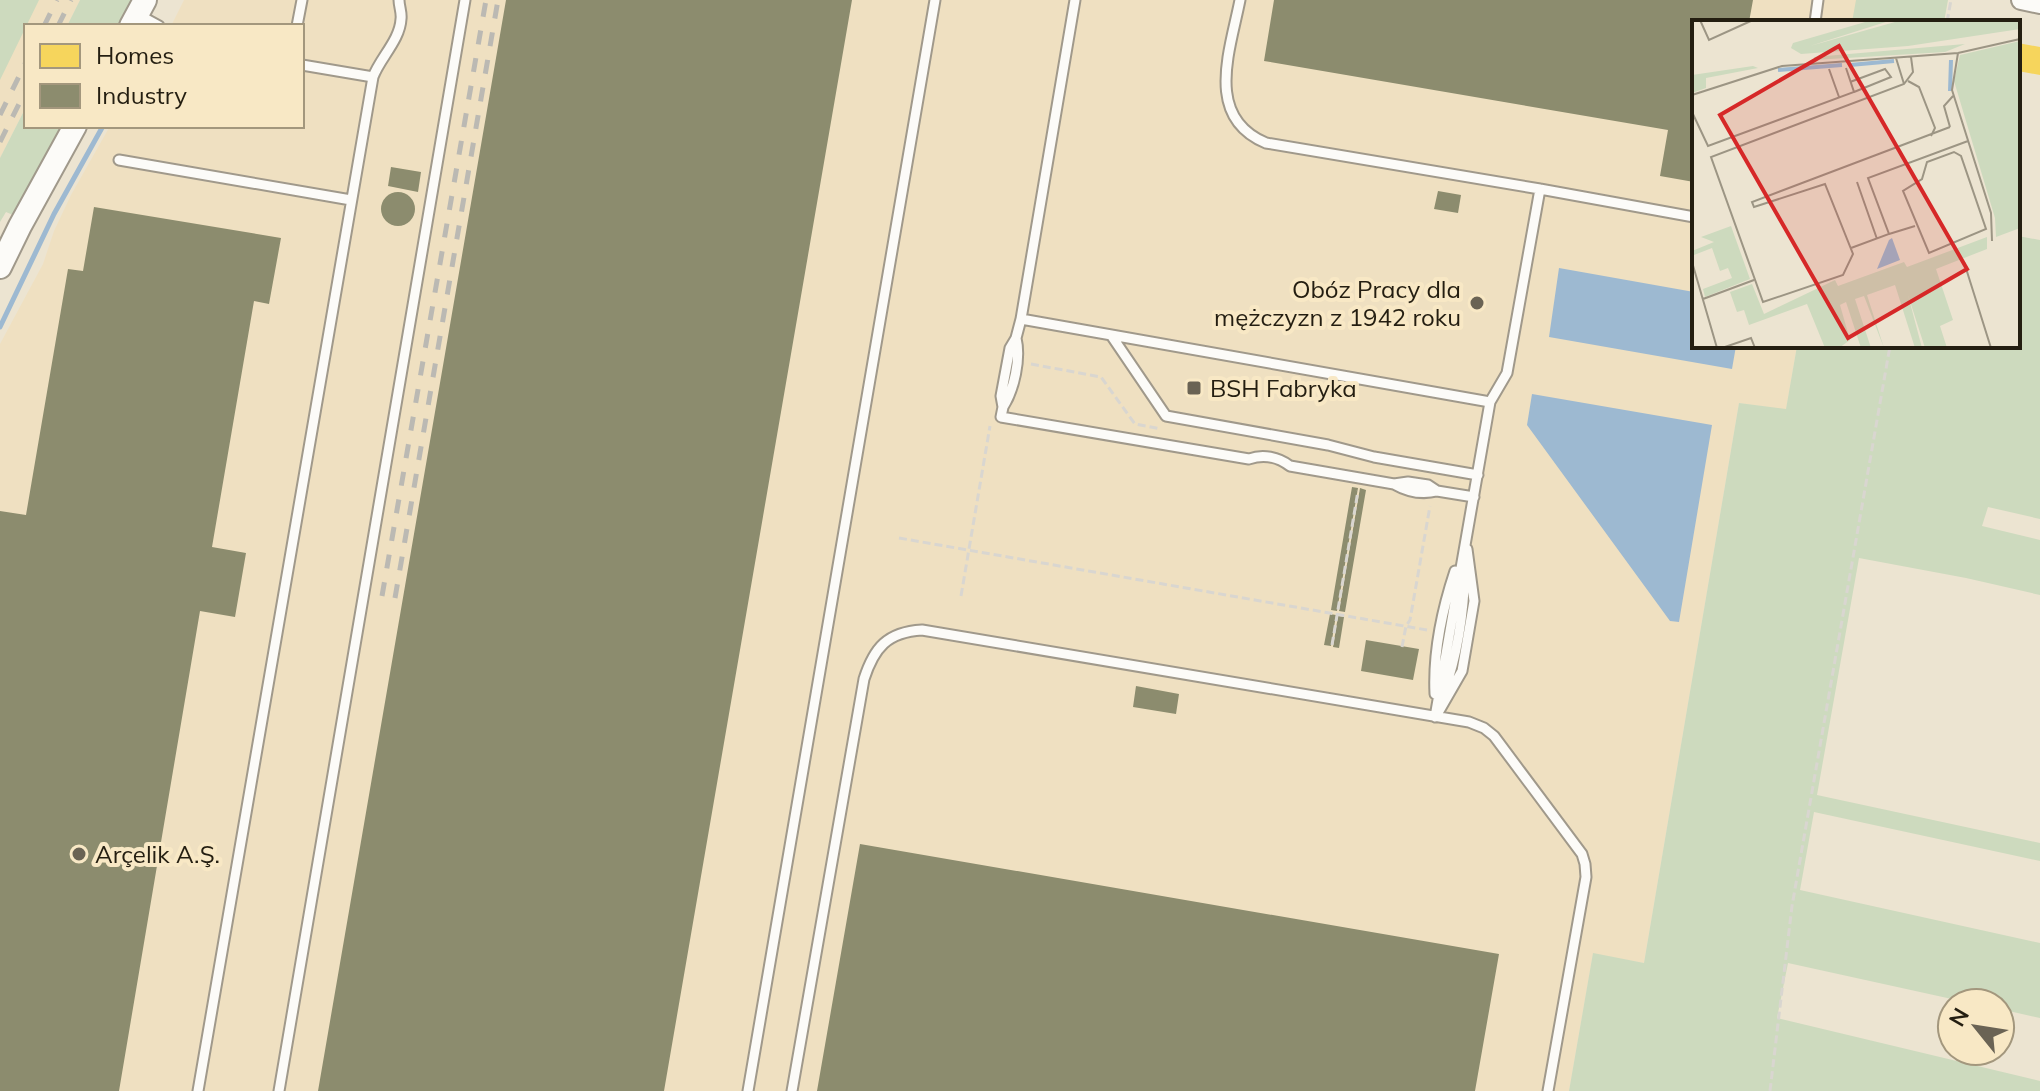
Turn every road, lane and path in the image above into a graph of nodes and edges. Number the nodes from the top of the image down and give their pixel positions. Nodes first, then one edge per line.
1 (302, 0) edge
2 (399, 0) edge
3 (465, 0) edge
4 (935, 0) edge
5 (1075, 0) edge
6 (1240, 0) edge
7 (1818, 0) edge
8 (1951, 0) edge
9 (2021, 0) edge
10 (2040, 4) edge
11 (138, 13) edge
12 (1815, 20) edge
13 (1947, 20) edge
14 (156, 24) edge
15 (297, 24) edge
16 (304, 65) edge
17 (373, 77) junction
18 (74, 128) edge
19 (119, 160) dead end
20 (1540, 189) junction
21 (351, 200) junction
22 (1692, 217) edge
23 (0, 267) edge
24 (1021, 319) junction
25 (1111, 335) junction
26 (1890, 348) edge
27 (1490, 402) junction
28 (1478, 475) junction
29 (1360, 478) junction
30 (1474, 497) junction
31 (899, 538) dead end
32 (1466, 542) junction
33 (1338, 614) junction
34 (1440, 632) junction
35 (1332, 645) dead end
36 (1435, 717) junction
37 (198, 1091) edge
38 (279, 1091) edge
39 (748, 1091) edge
40 (792, 1091) edge
41 (1548, 1091) edge
42 (1770, 1091) edge

1 - 15 lane
2 - 17 lane
3 - 38 lane
4 - 39 lane
5 - 24 lane
6 - 20 lane
7 - 12 lane
8 - 13 path
9 - 10 street
11 - 14 lane
16 - 17 lane
17 - 21 lane
18 - 23 street
19 - 21 lane
20 - 22 lane
20 - 27 lane
21 - 37 lane
24 - 25 lane
24 - 29 lane
25 - 27 lane
25 - 28 lane
26 - 42 path
27 - 28 lane
28 - 30 lane
29 - 30 lane
29 - 33 path
30 - 32 lane
31 - 33 path
32 - 34 lane
32 - 36 lane
32 - 36 lane
33 - 34 path
33 - 35 path
34 - 36 lane
36 - 40 lane
36 - 41 lane

